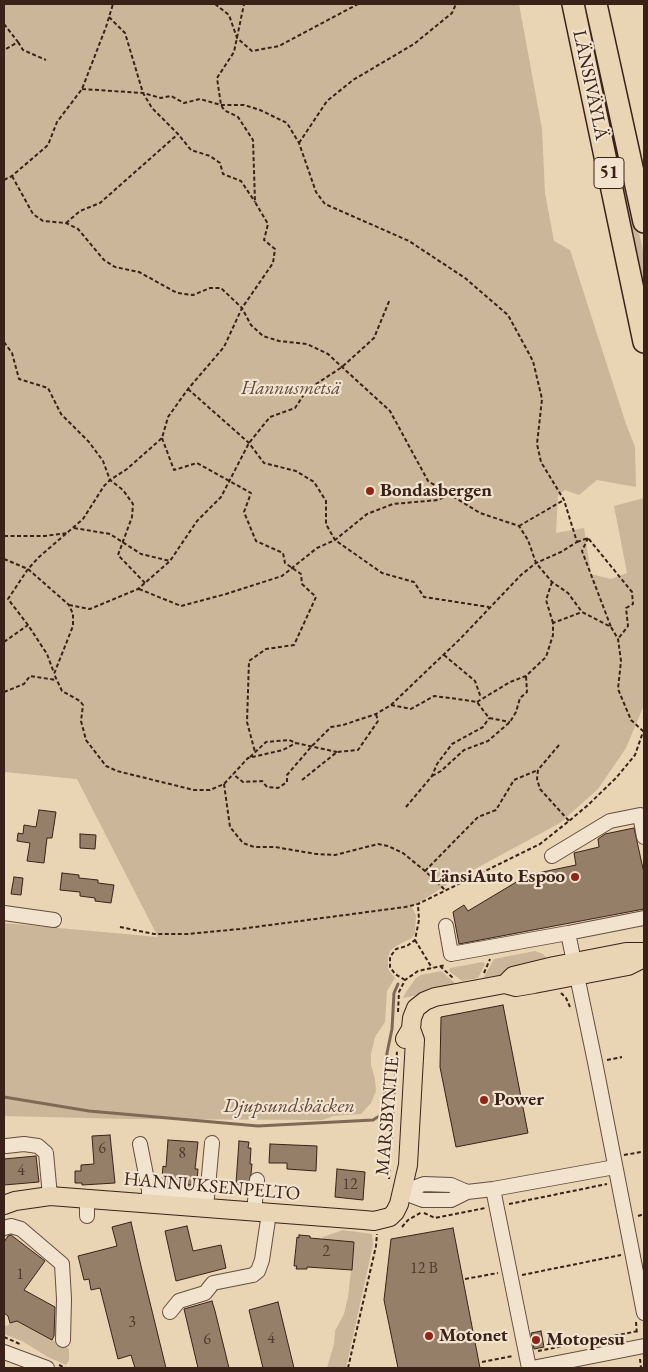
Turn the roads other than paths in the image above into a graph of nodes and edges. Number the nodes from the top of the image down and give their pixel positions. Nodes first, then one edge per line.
1 (573, 4) edge
2 (596, 4) edge
3 (644, 222) edge
4 (644, 342) edge
5 (644, 837) edge
6 (552, 856) dead end
7 (4, 913) edge
8 (644, 918) edge
9 (54, 920) dead end
10 (446, 926) dead end
11 (568, 933) junction
12 (644, 952) edge
13 (644, 958) edge
14 (576, 975) junction
15 (140, 1144) dead end
16 (212, 1144) dead end
17 (6, 1146) dead end
18 (615, 1167) junction
19 (256, 1180) dead end
20 (494, 1189) junction
21 (402, 1192) junction
22 (467, 1192) junction
23 (50, 1196) junction
24 (149, 1197) junction
25 (206, 1202) junction
26 (4, 1205) edge
27 (261, 1213) junction
28 (4, 1228) edge
29 (170, 1312) dead end
30 (644, 1313) edge
31 (63, 1340) dead end
32 (644, 1346) edge
33 (4, 1352) edge
34 (47, 1368) edge
35 (530, 1368) edge

1 - 4 highway, LÄNSIVÄYLÄ / 51
2 - 3 highway, LÄNSIVÄYLÄ / 51
5 - 6 street
7 - 9 street
8 - 11 street
10 - 11 street
11 - 14 street
12 - 14 main road, MARSBYNTIE
13 - 14 main road, MARSBYNTIE
14 - 18 street
14 - 21 main road, MARSBYNTIE
15 - 24 street
16 - 25 street
17 - 23 street
18 - 20 street
18 - 30 street
19 - 27 street
20 - 22 street
20 - 35 street
21 - 22 street
21 - 22 street
21 - 27 main road, HANNUKSENPELTO
23 - 24 main road, HANNUKSENPELTO
23 - 26 main road, HANNUKSENPELTO
24 - 25 main road, HANNUKSENPELTO
25 - 27 main road, HANNUKSENPELTO
27 - 29 street
28 - 31 street
32 - 35 street
33 - 34 street

